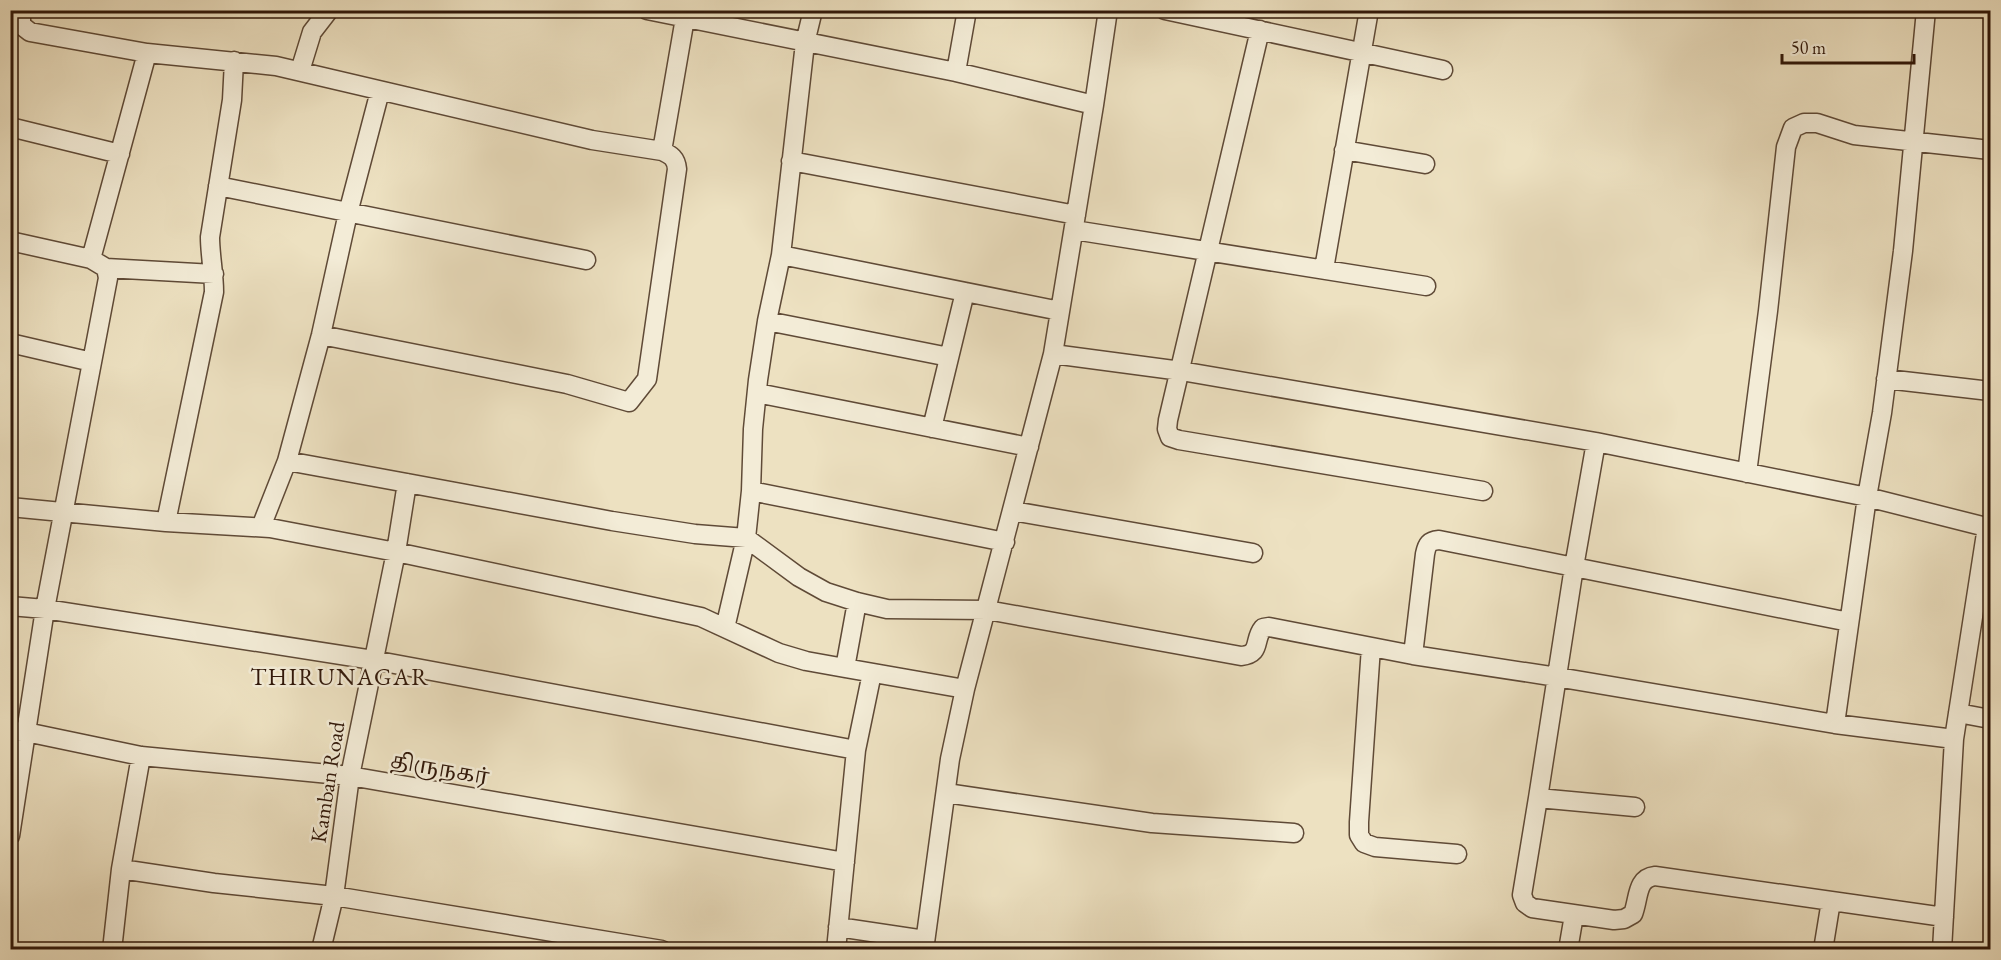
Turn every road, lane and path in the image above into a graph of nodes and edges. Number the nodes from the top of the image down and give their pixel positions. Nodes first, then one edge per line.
1 (21, 10) edge
2 (329, 10) edge
3 (647, 10) edge
4 (813, 10) edge
5 (968, 10) edge
6 (1108, 10) edge
7 (1165, 10) edge
8 (1369, 10) edge
9 (1926, 10) edge
10 (686, 18) junction
11 (1260, 30) junction
12 (805, 43) junction
13 (1361, 52) junction
14 (147, 53) junction
15 (234, 61) junction
16 (1443, 70) dead end
17 (300, 71) junction
18 (956, 72) junction
19 (380, 90) junction
20 (1094, 105) junction
21 (10, 127) edge
22 (1914, 140) junction
23 (1344, 150) junction
24 (1990, 150) edge
25 (662, 151) junction
26 (120, 154) junction
27 (791, 161) junction
28 (1425, 164) dead end
29 (218, 186) junction
30 (348, 213) junction
31 (1075, 223) junction
32 (10, 241) edge
33 (1209, 251) junction
34 (781, 255) junction
35 (586, 260) dead end
36 (98, 263) junction
37 (1324, 269) junction
38 (214, 274) junction
39 (1426, 286) dead end
40 (965, 292) junction
41 (1060, 311) junction
42 (766, 321) junction
43 (321, 335) junction
44 (10, 343) edge
45 (1053, 354) junction
46 (949, 357) junction
47 (92, 362) junction
48 (1181, 371) junction
49 (1886, 379) junction
50 (1990, 391) edge
51 (757, 393) junction
52 (932, 428) junction
53 (1596, 442) junction
54 (1029, 447) junction
55 (287, 461) junction
56 (1747, 473) junction
57 (407, 483) junction
58 (751, 491) junction
59 (1483, 491) dead end
60 (1867, 497) junction
61 (10, 507) edge
62 (1013, 511) junction
63 (62, 512) junction
64 (166, 522) junction
65 (261, 527) junction
66 (1989, 528) edge
67 (746, 538) junction
68 (1005, 542) junction
69 (396, 552) junction
70 (1253, 553) dead end
71 (1574, 567) junction
72 (857, 602) junction
73 (10, 606) edge
74 (45, 609) junction
75 (987, 610) junction
76 (1849, 622) junction
77 (725, 628) junction
78 (1371, 647) junction
79 (1413, 655) junction
80 (373, 660) junction
81 (845, 668) junction
82 (872, 673) junction
83 (1557, 677) junction
84 (965, 689) junction
85 (1958, 713) junction
86 (1990, 719) edge
87 (1834, 724) junction
88 (18, 732) edge
89 (1954, 739) junction
90 (856, 750) junction
91 (141, 756) junction
92 (350, 777) junction
93 (946, 793) junction
94 (1538, 798) junction
95 (1635, 807) dead end
96 (1294, 833) dead end
97 (10, 836) edge
98 (1457, 854) dead end
99 (845, 862) junction
100 (121, 869) junction
101 (333, 896) junction
102 (1830, 902) junction
103 (1574, 915) junction
104 (1944, 917) junction
105 (838, 927) junction
106 (924, 945) edge
107 (112, 950) edge
108 (321, 950) edge
109 (662, 950) edge
110 (836, 950) edge
111 (1568, 950) edge
112 (1823, 950) edge
113 (1942, 950) edge

1 - 14 street
2 - 17 street
3 - 10 street
4 - 12 street
5 - 18 street
6 - 20 street
7 - 11 street
8 - 13 street
9 - 22 street
10 - 12 street
10 - 25 street
11 - 13 street
11 - 33 street
12 - 18 street
12 - 27 street
13 - 16 street
13 - 23 street
14 - 15 street
14 - 26 street
15 - 17 street
15 - 29 street
17 - 19 street
18 - 20 street
19 - 25 street
19 - 30 street
20 - 31 street
21 - 26 street
22 - 24 street
22 - 49 street
22 - 56 street
23 - 28 street
23 - 37 street
25 - 43 street
26 - 36 street
27 - 31 street
27 - 34 street
29 - 30 street
29 - 38 street
30 - 35 street
30 - 43 street
31 - 33 street
31 - 41 street
32 - 36 street
33 - 37 street
33 - 48 street
34 - 40 street
34 - 42 street
36 - 38 street
36 - 47 street
37 - 39 street
38 - 64 street
40 - 41 street
40 - 46 street
41 - 45 street
42 - 46 street
42 - 51 street
43 - 55 street
44 - 47 street
45 - 48 street
45 - 54 street
46 - 52 street
47 - 63 street
48 - 53 street
48 - 59 street
49 - 50 street
49 - 60 street
51 - 52 street
51 - 58 street
52 - 54 street
53 - 56 street
53 - 71 street
54 - 62 street
55 - 57 street
55 - 65 street
56 - 60 street
57 - 67 street
57 - 69 street, Kamban Road
58 - 67 street
58 - 68 street
60 - 66 street
60 - 76 street
61 - 63 street
62 - 68 street
62 - 70 street
63 - 64 street
63 - 74 street
64 - 65 street
65 - 69 street
66 - 85 street
67 - 72 street
67 - 77 street
68 - 75 street
69 - 77 street
69 - 80 street, Kamban Road
71 - 76 street
71 - 79 street
71 - 83 street
72 - 75 street
72 - 81 street
73 - 74 street
74 - 80 street
74 - 88 street
75 - 78 street
75 - 84 street
76 - 87 street
77 - 81 street
78 - 79 street
78 - 98 street
79 - 83 street
80 - 90 street
80 - 92 street, Kamban Road
81 - 82 street
82 - 84 street
82 - 90 street
83 - 87 street
83 - 94 street
84 - 93 street
85 - 86 street
85 - 89 street
87 - 89 street
88 - 91 street, திருநகர்
88 - 97 street
89 - 104 street
90 - 99 street
91 - 92 street, திருநகர்
91 - 100 street
92 - 99 street, திருநகர்
92 - 101 street, Kamban Road
93 - 96 street
93 - 106 street
94 - 95 street
94 - 103 street
99 - 105 street
100 - 101 street
100 - 107 street
101 - 108 street, Kamban Road
101 - 109 street
102 - 103 street
102 - 104 street
102 - 112 street
103 - 111 street
104 - 113 street
105 - 106 street
105 - 110 street

